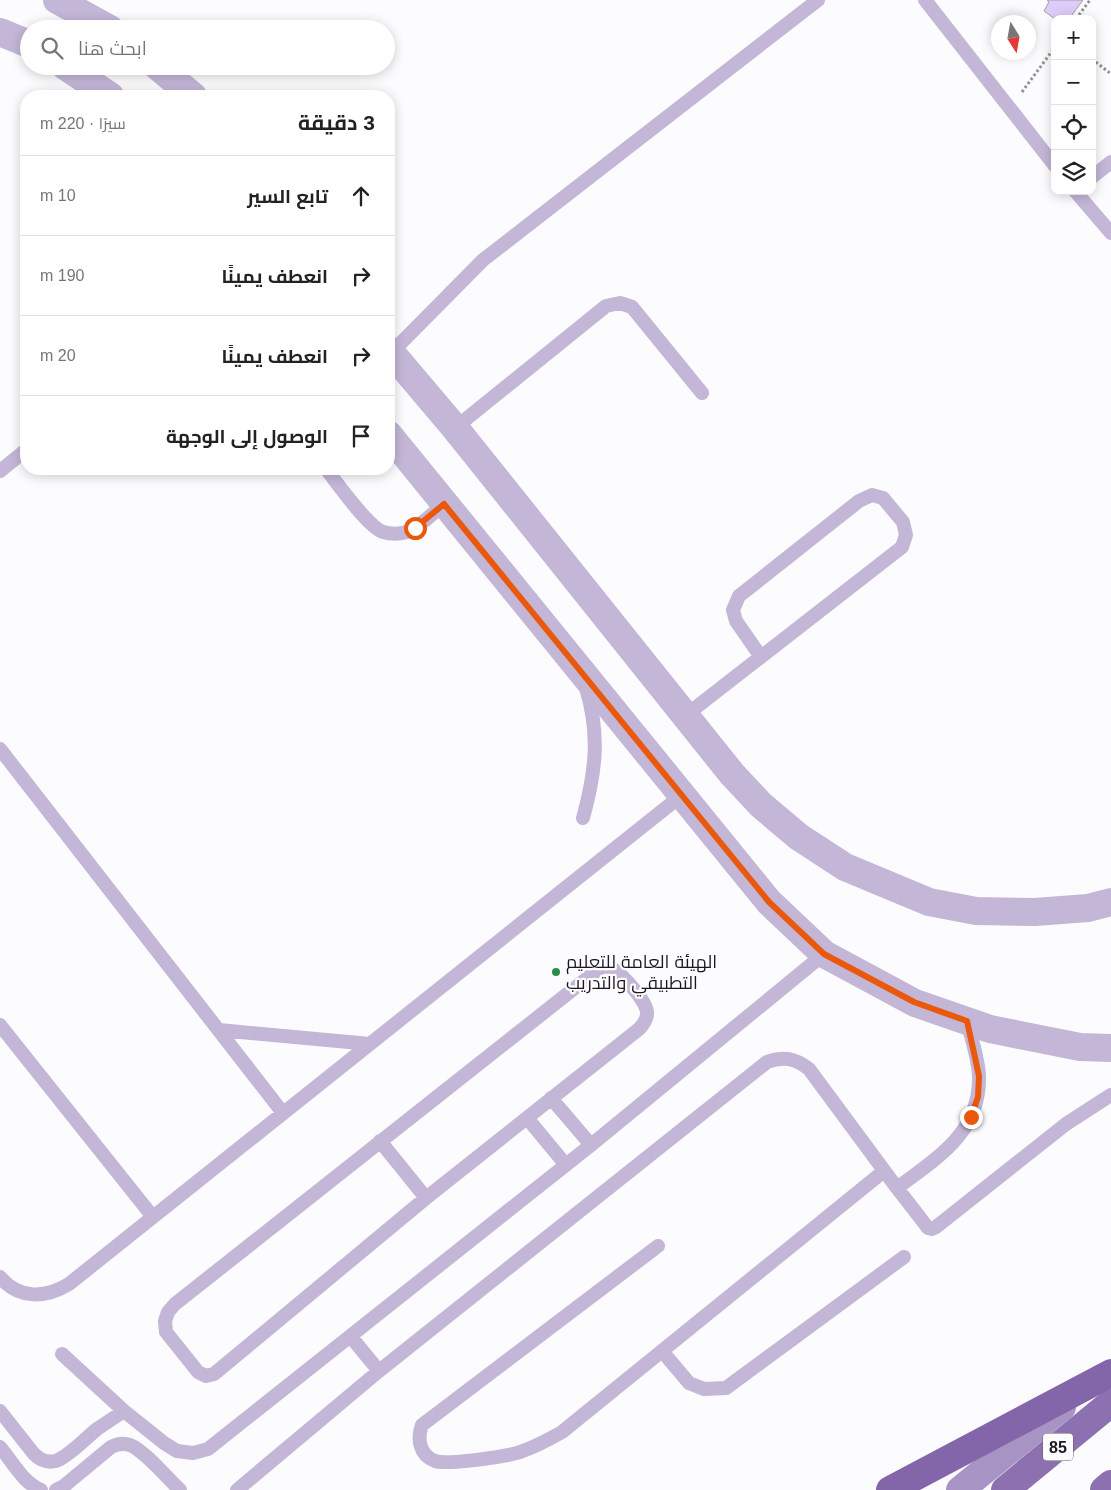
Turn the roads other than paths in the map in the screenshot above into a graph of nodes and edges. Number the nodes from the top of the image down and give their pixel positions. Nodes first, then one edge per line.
1 (57, 0) edge
2 (818, 0) edge
3 (925, 0) edge
4 (94, 20) edge
5 (0, 32) edge
6 (20, 40) edge
7 (79, 75) edge
8 (168, 75) edge
9 (101, 90) edge
10 (186, 90) edge
11 (1051, 161) edge
12 (1111, 162) edge
13 (1096, 174) edge
14 (1078, 195) edge
15 (1111, 233) edge
16 (395, 346) edge
17 (395, 357) edge
18 (702, 393) dead end
19 (455, 428) junction
20 (395, 443) edge
21 (20, 455) edge
22 (0, 471) edge
23 (331, 475) edge
24 (444, 504) junction
25 (761, 657) junction
26 (580, 670) junction
27 (685, 716) junction
28 (0, 749) edge
29 (682, 795) junction
30 (583, 818) dead end
31 (1111, 902) edge
32 (824, 954) junction
33 (967, 1021) junction
34 (0, 1025) edge
35 (219, 1030) junction
36 (370, 1044) junction
37 (1111, 1048) edge
38 (1111, 1095) edge
39 (551, 1098) junction
40 (283, 1113) junction
41 (526, 1118) junction
42 (380, 1141) junction
43 (591, 1145) junction
44 (566, 1164) junction
45 (884, 1171) junction
46 (897, 1188) junction
47 (426, 1198) junction
48 (154, 1217) junction
49 (658, 1246) dead end
50 (904, 1257) dead end
51 (0, 1277) edge
52 (351, 1336) junction
53 (662, 1351) junction
54 (62, 1354) dead end
55 (1111, 1366) edge
56 (379, 1371) junction
57 (1111, 1373) edge
58 (1111, 1403) edge
59 (124, 1411) junction
60 (0, 1412) edge
61 (0, 1447) edge
62 (1111, 1484) edge
63 (41, 1490) edge
64 (56, 1490) edge
65 (180, 1490) edge
66 (237, 1490) edge
67 (890, 1490) edge
68 (960, 1490) edge
69 (1005, 1490) edge
70 (1104, 1490) edge

1 - 4 street
2 - 16 lane
3 - 11 lane
5 - 6 street
7 - 9 street
8 - 10 street
12 - 13 lane
14 - 15 lane
17 - 19 street
18 - 19 lane
19 - 27 street
20 - 24 street
21 - 22 lane
23 - 24 lane
24 - 26 street
25 - 25 lane
25 - 27 lane
26 - 29 street
26 - 30 lane
27 - 31 street
28 - 35 lane
29 - 32 street
29 - 36 lane
32 - 33 street
32 - 43 lane
33 - 37 street
33 - 46 lane
34 - 48 lane
35 - 36 lane
35 - 40 lane
36 - 40 lane
38 - 46 lane
39 - 41 lane
39 - 42 lane
39 - 43 lane
40 - 48 lane
41 - 44 lane
41 - 47 lane
42 - 47 lane
42 - 47 lane
43 - 44 lane
44 - 52 lane
45 - 46 lane
45 - 53 lane
45 - 56 lane
48 - 51 lane
49 - 53 lane
50 - 53 lane
52 - 56 lane
52 - 59 lane
54 - 59 lane
55 - 68 main road
56 - 66 lane
57 - 67 highway, bridge
58 - 69 highway, 85
59 - 60 lane
61 - 63 lane
62 - 70 highway
64 - 65 lane

